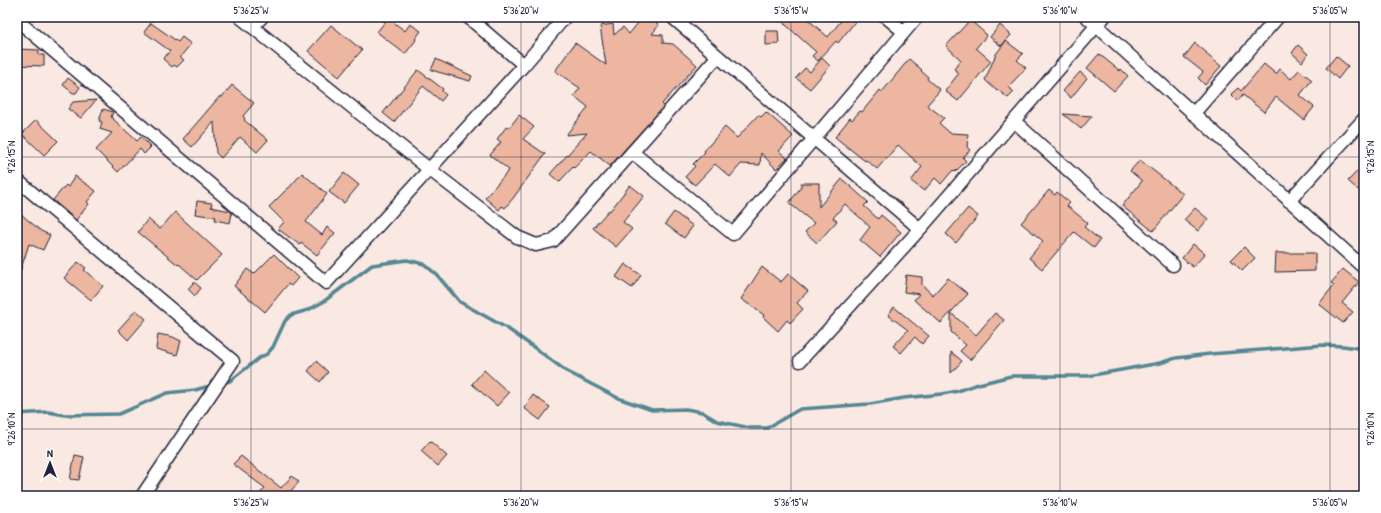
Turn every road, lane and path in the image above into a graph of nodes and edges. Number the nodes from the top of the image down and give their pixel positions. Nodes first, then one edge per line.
1 (240, 17) edge
2 (262, 17) edge
3 (468, 17) edge
4 (564, 17) edge
5 (672, 17) edge
6 (886, 17) edge
7 (917, 17) edge
8 (1087, 17) edge
9 (1278, 17) edge
10 (17, 20) edge
11 (1101, 21) edge
12 (252, 27) junction
13 (904, 32) junction
14 (718, 56) junction
15 (524, 65) junction
16 (1193, 114) junction
17 (1364, 119) edge
18 (1014, 121) junction
19 (815, 139) junction
20 (632, 152) junction
21 (429, 169) junction
22 (17, 180) edge
23 (1289, 201) junction
24 (920, 229) junction
25 (1173, 265) dead end
26 (1364, 268) edge
27 (800, 361) dead end
28 (142, 496) edge

1 - 12 street
2 - 12 street
3 - 15 street
4 - 15 street
5 - 14 street
6 - 13 street
7 - 13 street
8 - 11 street
9 - 16 street
10 - 21 street
11 - 16 street
11 - 18 street
12 - 21 street
13 - 19 street
14 - 19 street
14 - 20 street
15 - 21 street
16 - 23 street
17 - 23 street
18 - 24 street
18 - 25 street
19 - 20 street
19 - 24 street
20 - 21 street
22 - 28 street
23 - 26 street
24 - 27 street

